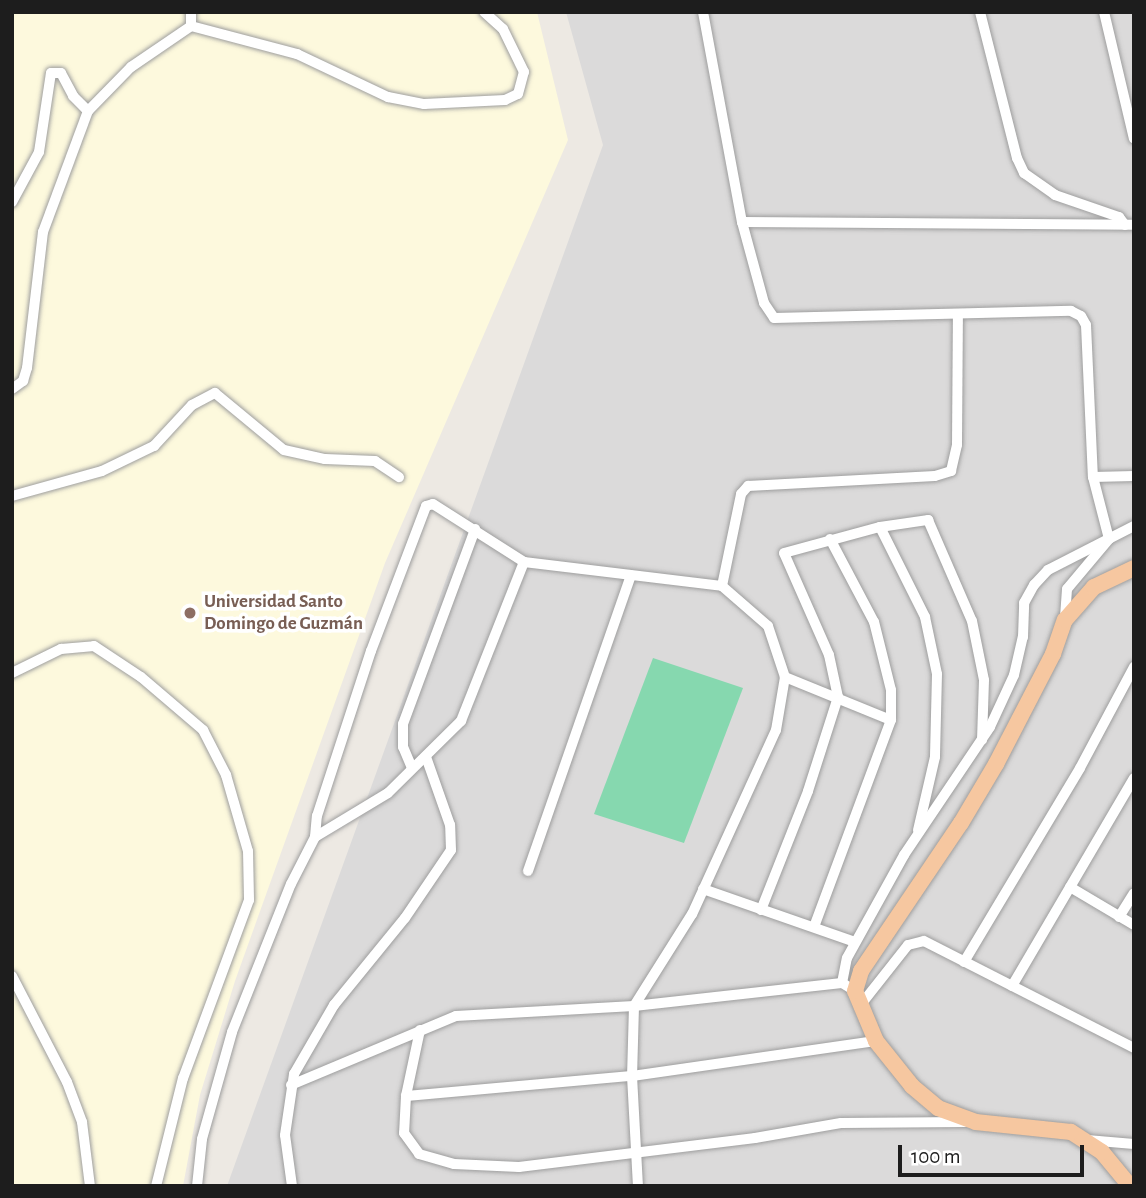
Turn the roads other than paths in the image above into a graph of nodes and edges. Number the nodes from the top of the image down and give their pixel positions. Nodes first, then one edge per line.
1 (191, 12) edge
2 (484, 12) edge
3 (703, 12) edge
4 (980, 12) edge
5 (1104, 12) edge
6 (191, 26) junction
7 (88, 111) junction
8 (1134, 139) edge
9 (12, 202) edge
10 (742, 222) junction
11 (1129, 225) edge
12 (958, 314) junction
13 (12, 389) edge
14 (1134, 476) edge
15 (399, 477) dead end
16 (1093, 477) junction
17 (12, 496) edge
18 (1134, 526) edge
19 (880, 527) junction
20 (475, 529) junction
21 (830, 539) junction
22 (1109, 539) junction
23 (524, 562) junction
24 (1134, 568) edge
25 (631, 575) junction
26 (722, 586) junction
27 (1065, 620) junction
28 (1134, 667) edge
29 (12, 673) edge
30 (785, 677) junction
31 (838, 697) junction
32 (891, 720) junction
33 (982, 740) junction
34 (426, 757) junction
35 (412, 768) junction
36 (1134, 778) edge
37 (315, 837) junction
38 (916, 837) junction
39 (528, 871) dead end
40 (1070, 887) junction
41 (703, 889) junction
42 (1134, 893) edge
43 (761, 910) junction
44 (1119, 917) junction
45 (1134, 925) edge
46 (814, 927) junction
47 (855, 942) junction
48 (964, 962) junction
49 (12, 976) edge
50 (1012, 986) junction
51 (848, 987) junction
52 (634, 1006) junction
53 (859, 1007) junction
54 (420, 1030) junction
55 (876, 1041) junction
56 (1134, 1048) edge
57 (632, 1076) junction
58 (291, 1084) junction
59 (406, 1096) junction
60 (976, 1122) junction
61 (1087, 1140) junction
62 (1134, 1144) edge
63 (635, 1153) junction
64 (90, 1186) edge
65 (156, 1186) edge
66 (197, 1186) edge
67 (292, 1186) edge
68 (638, 1186) edge
69 (1130, 1186) edge

1 - 6 street
2 - 6 street
3 - 10 street
4 - 11 street
5 - 8 street
6 - 7 street
7 - 9 street
7 - 13 street
10 - 11 street
10 - 12 street
12 - 16 street
12 - 26 street
14 - 16 street
15 - 17 street
16 - 22 street
18 - 22 street
19 - 21 street
19 - 33 street
19 - 38 street
20 - 23 street
20 - 35 street
20 - 37 street
21 - 31 street
21 - 32 street
22 - 27 street
22 - 33 street
23 - 25 street
23 - 34 street
24 - 27 main road
25 - 26 street
25 - 39 street
26 - 30 street
27 - 51 main road
28 - 48 street
29 - 65 street
30 - 31 street
30 - 41 street
31 - 32 street
31 - 43 street
32 - 46 street
33 - 38 street
34 - 35 street
34 - 58 street
35 - 37 street
36 - 40 street
37 - 66 street
38 - 47 street
40 - 44 street
40 - 50 street
41 - 43 street
41 - 52 street
42 - 44 street
43 - 46 street
44 - 45 street
46 - 47 street
47 - 51 street
48 - 50 street
48 - 53 street
49 - 64 street
50 - 56 street
51 - 52 street
51 - 53 main road
52 - 54 street
52 - 57 street
53 - 55 main road
54 - 58 street
54 - 59 street
55 - 57 street
55 - 60 main road
57 - 59 street
57 - 63 street
58 - 67 street
59 - 63 street
60 - 61 main road
60 - 63 street
61 - 62 street
61 - 69 main road
63 - 68 street

